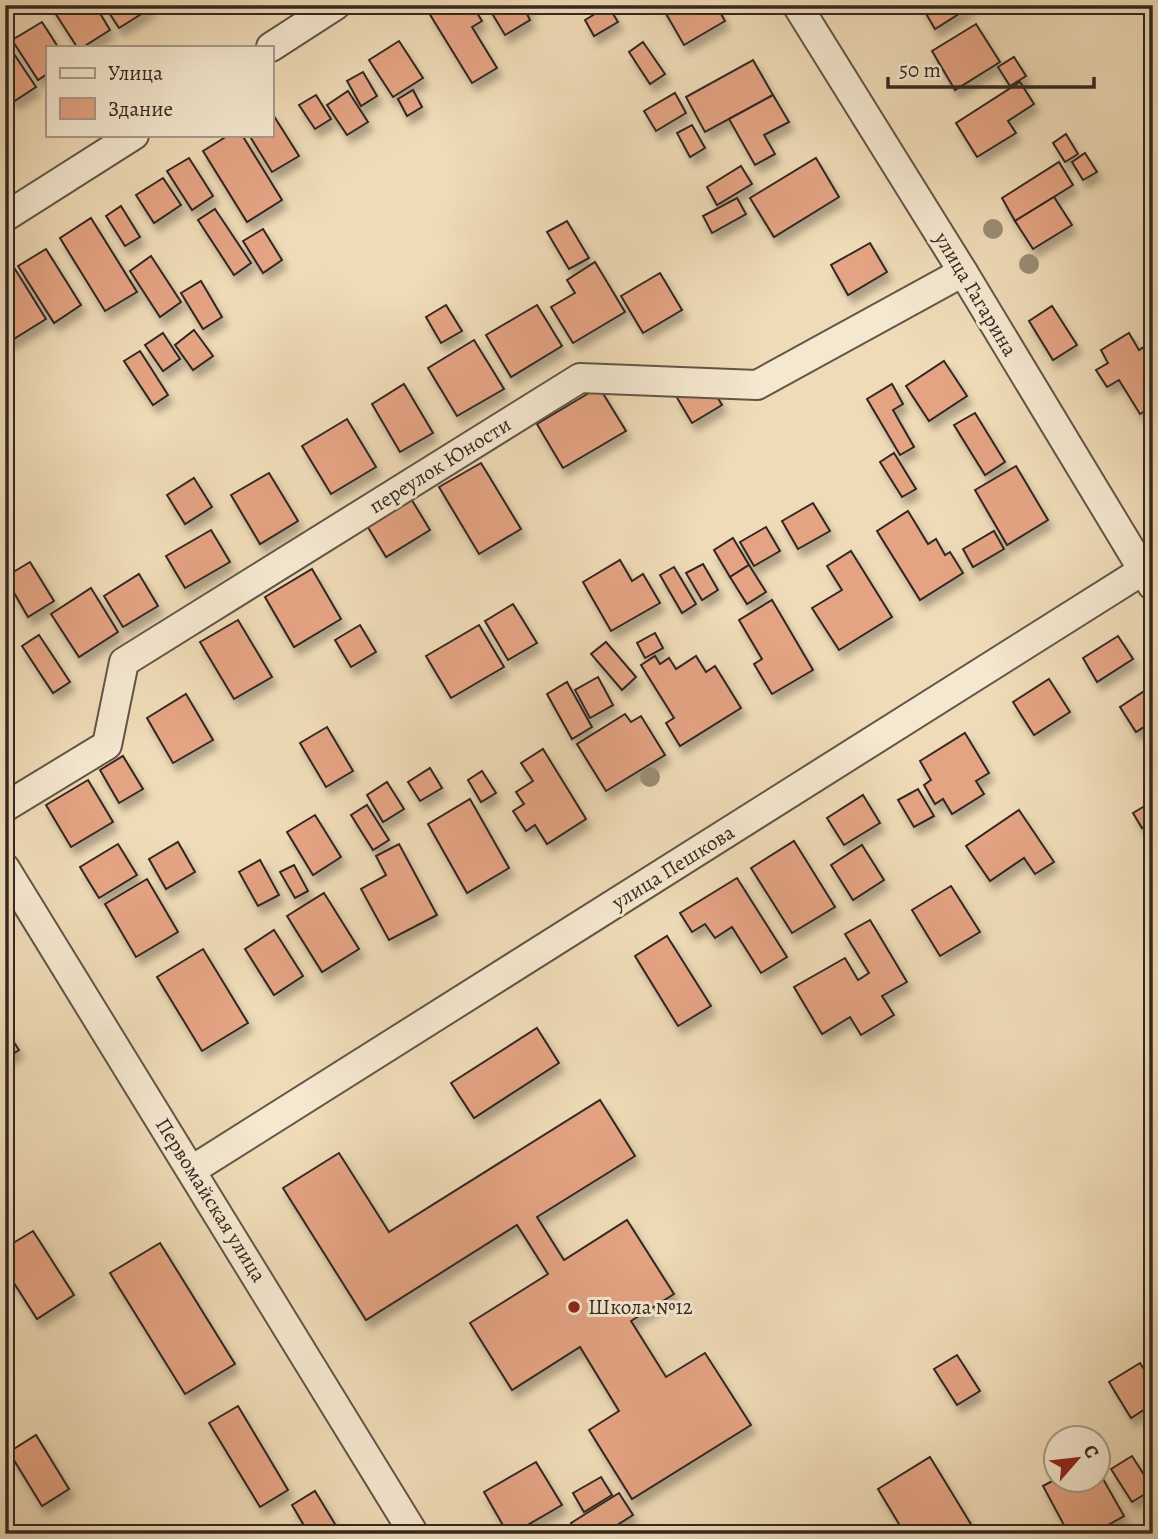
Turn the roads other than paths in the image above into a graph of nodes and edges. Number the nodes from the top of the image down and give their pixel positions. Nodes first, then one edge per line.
1 (336, 5) edge
2 (797, 5) edge
3 (273, 46) edge
4 (132, 136) edge
5 (5, 218) edge
6 (963, 272) junction
7 (1150, 573) edge
8 (5, 807) edge
9 (5, 868) edge
10 (192, 1170) junction
11 (414, 1534) edge

1 - 3 street
2 - 6 street, улица Гагарина
4 - 5 street
6 - 7 street, улица Гагарина
6 - 8 street, переулок Юности
7 - 10 street, улица Пешкова
9 - 10 street, Первомайская улица
10 - 11 street, Первомайская улица

